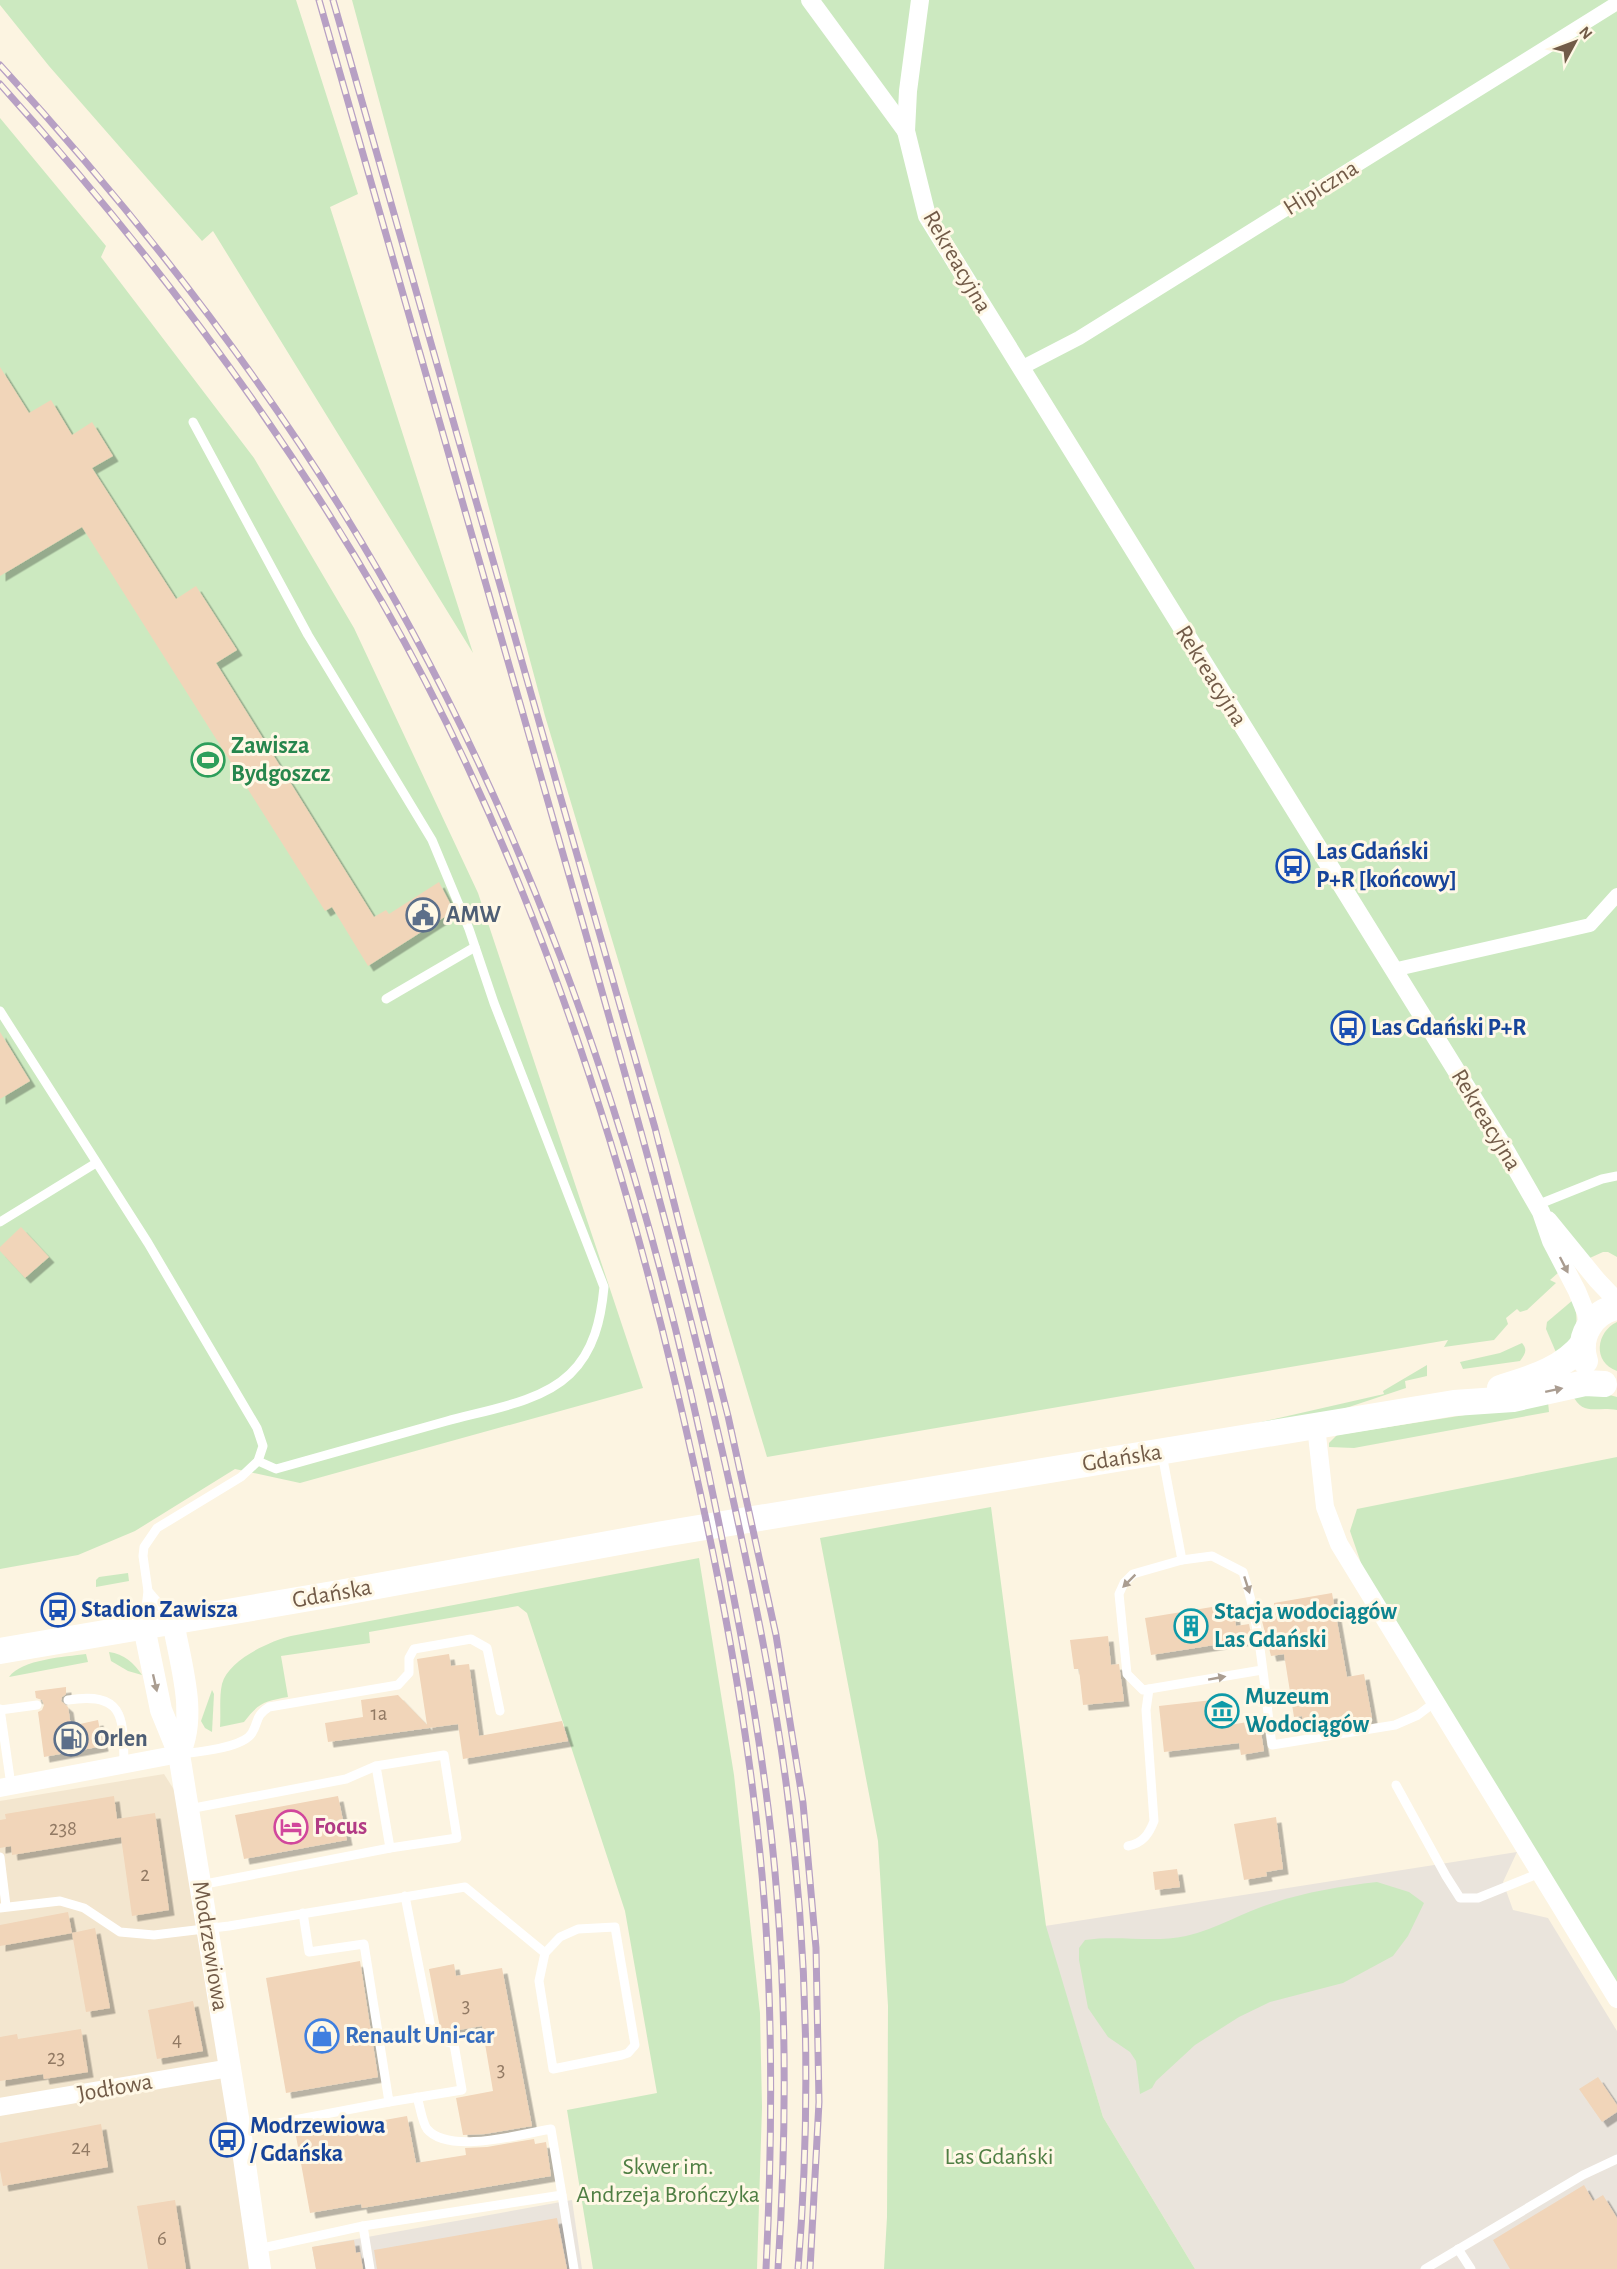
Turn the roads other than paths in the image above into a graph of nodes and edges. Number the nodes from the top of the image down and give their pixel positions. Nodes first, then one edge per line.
1 (810, 0) edge
2 (920, 0) edge
3 (1617, 3) edge
4 (906, 131) junction
5 (1021, 368) junction
6 (193, 422) dead end
7 (1617, 896) edge
8 (475, 947) junction
9 (1392, 970) junction
10 (386, 999) dead end
11 (0, 1011) edge
12 (96, 1163) junction
13 (1617, 1176) edge
14 (1539, 1208) junction
15 (0, 1222) edge
16 (1617, 1301) edge
17 (1617, 1307) edge
18 (1585, 1336) junction
19 (1610, 1386) edge
20 (1454, 1402) junction
21 (1316, 1426) junction
22 (1161, 1451) junction
23 (258, 1461) junction
24 (1182, 1560) junction
25 (148, 1591) junction
26 (173, 1621) junction
27 (144, 1627) junction
28 (0, 1652) edge
29 (1262, 1670) junction
30 (1149, 1689) junction
31 (68, 1700) dead end
32 (1435, 1702) junction
33 (37, 1706) dead end
34 (0, 1710) edge
35 (500, 1711) dead end
36 (179, 1755) junction
37 (124, 1765) junction
38 (376, 1766) junction
39 (1396, 1785) dead end
40 (6, 1786) edge
41 (187, 1809) junction
42 (1128, 1846) dead end
43 (390, 1848) junction
44 (0, 1857) edge
45 (1540, 1873) junction
46 (200, 1885) junction
47 (405, 1896) junction
48 (3, 1907) edge
49 (303, 1913) junction
50 (206, 1928) junction
51 (545, 1953) junction
52 (1617, 1999) edge
53 (230, 2068) junction
54 (417, 2097) junction
55 (389, 2102) junction
56 (0, 2107) edge
57 (240, 2130) junction
58 (1617, 2159) edge
59 (561, 2195) junction
60 (363, 2226) junction
61 (1458, 2249) junction
62 (259, 2259) edge
63 (370, 2269) edge
64 (574, 2269) edge
65 (1425, 2269) edge
66 (1471, 2269) edge

1 - 4 street, Rekreacyjna
2 - 4 street, Rekreacyjna
3 - 5 street, Hipiczna
4 - 5 street, Rekreacyjna
5 - 9 street, Rekreacyjna
6 - 8 lane
7 - 9 street
8 - 10 lane
8 - 23 lane
9 - 14 street, Rekreacyjna
11 - 12 lane
12 - 15 lane
12 - 23 lane
13 - 14 lane
14 - 16 street, Rekreacyjna
14 -> 18 street, Rekreacyjna
17 - 18 main road, Gdańska
18 - 19 main road
18 - 20 main road, Gdańska
20 -> 19 main road, Gdańska
20 - 21 main road, Gdańska
21 - 22 main road, Gdańska
21 - 32 street
22 - 24 lane
22 - 26 main road, Gdańska
23 - 25 lane
24 -> 29 lane
24 -> 30 lane
25 - 26 lane
25 - 27 lane
26 - 27 main road, Gdańska
26 - 36 street
27 - 28 main road, Gdańska
27 -> 36 street, Modrzewiowa
30 -> 29 lane
29 - 32 lane
30 - 42 lane
31 - 37 lane
32 - 45 street
33 - 34 lane
34 - 40 lane
35 - 36 lane
36 - 37 street
36 - 41 street, Modrzewiowa
37 - 40 street
38 - 41 lane
38 - 43 lane
38 - 43 lane
39 - 45 lane
41 - 46 street, Modrzewiowa
43 - 46 lane
44 - 48 lane
45 - 52 street
46 - 50 street, Modrzewiowa
47 - 49 lane
47 - 51 lane
47 - 54 lane
48 - 50 lane
49 - 50 lane
49 - 55 lane
50 - 53 street, Modrzewiowa
51 - 51 lane
53 - 56 street, Jodłowa
53 - 57 street, Modrzewiowa
54 - 55 lane
54 - 59 lane
55 - 57 lane
57 - 62 street, Modrzewiowa
58 - 61 lane
59 - 60 lane
59 - 64 lane
60 - 62 lane
60 - 63 lane
61 - 65 lane
61 - 66 lane

